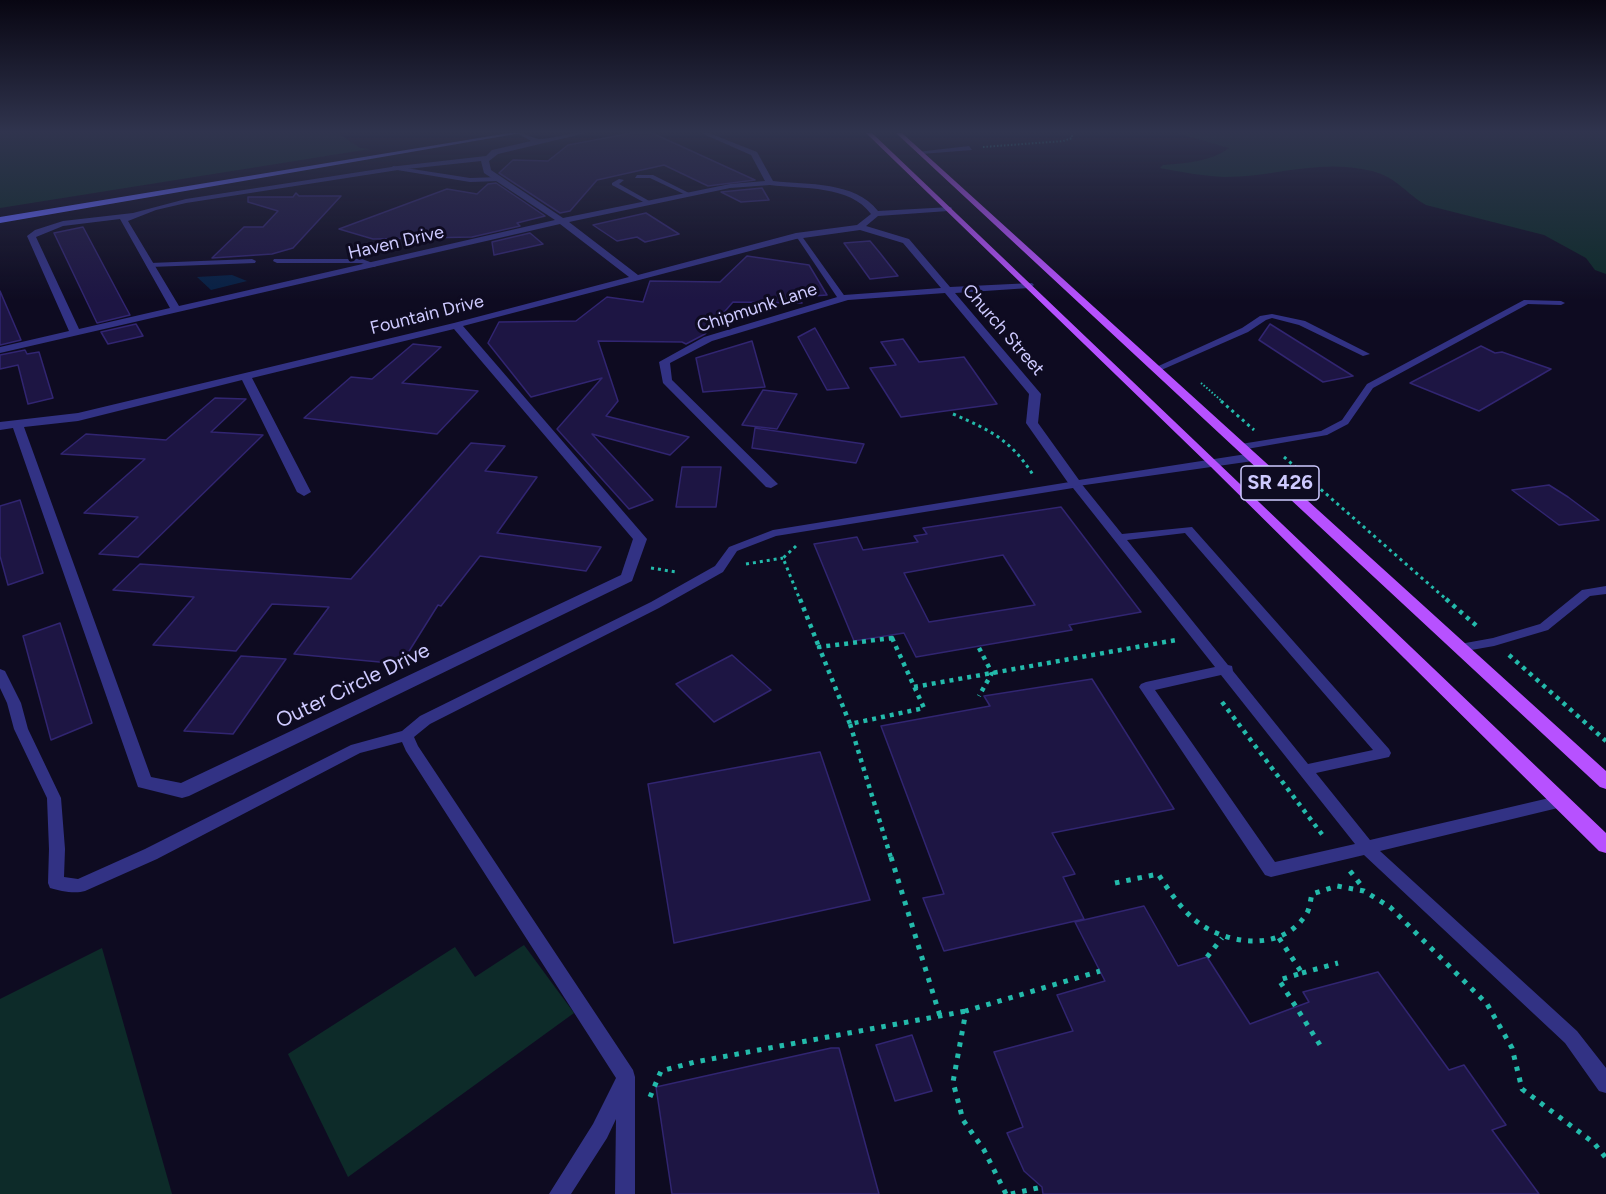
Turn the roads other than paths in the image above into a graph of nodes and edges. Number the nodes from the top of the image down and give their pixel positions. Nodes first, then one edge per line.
1 (136, 189) edge
2 (187, 189) edge
3 (268, 189) edge
4 (513, 189) edge
5 (623, 189) edge
6 (677, 189) edge
7 (718, 189) edge
8 (823, 189) edge
9 (926, 189) edge
10 (961, 189) edge
11 (690, 195) junction
12 (939, 201) junction
13 (649, 203) junction
14 (948, 209) junction
15 (874, 210) junction
16 (0, 211) edge
17 (134, 215) junction
18 (0, 220) edge
19 (562, 222) junction
20 (860, 227) junction
21 (800, 236) junction
22 (252, 261) dead end
23 (277, 261) dead end
24 (150, 265) junction
25 (374, 265) junction
26 (636, 278) junction
27 (1029, 285) junction
28 (947, 292) junction
29 (842, 298) junction
30 (1561, 303) dead end
31 (176, 309) junction
32 (456, 325) junction
33 (75, 332) junction
34 (0, 350) edge
35 (1366, 354) dead end
36 (1156, 369) junction
37 (246, 377) junction
38 (0, 426) edge
39 (18, 426) junction
40 (1241, 447) junction
41 (1253, 457) junction
42 (1214, 463) junction
43 (771, 484) dead end
44 (1076, 484) junction
45 (304, 492) dead end
46 (1120, 538) junction
47 (1606, 590) edge
48 (1460, 648) junction
49 (1227, 669) junction
50 (0, 674) edge
51 (407, 735) junction
52 (1306, 770) junction
53 (1606, 782) edge
54 (1562, 801) junction
55 (1606, 844) edge
56 (1368, 849) junction
57 (626, 1077) junction
58 (1606, 1084) edge
59 (559, 1194) edge
60 (626, 1194) edge

1 - 16 street
2 - 18 street
3 - 17 street
4 - 19 street
5 - 13 lane
6 - 11 lane
7 - 11 street, Haven Drive
8 - 15 street, Haven Drive
9 - 12 main road, SR 426
10 - 36 main road, SR 426
11 - 13 street, Haven Drive
12 - 14 main road, SR 426
12 - 15 street
13 - 19 street, Haven Drive
14 - 15 street
14 - 27 main road, SR 426
15 - 20 street
17 - 24 street
17 - 33 street
19 - 25 street, Haven Drive
19 - 26 street
20 - 21 street, Fountain Drive
20 - 28 street, Church Street
21 - 26 street, Fountain Drive
21 - 29 lane
22 - 24 lane
23 - 25 lane
24 - 31 street
25 - 31 street, Haven Drive
26 - 32 street, Fountain Drive
27 - 28 street, Chipmunk Lane
27 - 42 main road, SR 426
28 - 29 street, Chipmunk Lane
28 - 44 street, Church Street
29 - 43 street, Chipmunk Lane
30 - 40 lane
31 - 33 street, Haven Drive
32 - 37 street, Fountain Drive
32 - 39 street, Outer Circle Drive
33 - 34 street, Haven Drive
35 - 36 lane
36 - 40 main road, SR 426
37 - 39 street, Fountain Drive
37 - 45 street
38 - 39 street, Fountain Drive
40 - 41 main road, SR 426
41 - 42 street
41 - 48 main road, SR 426
42 - 44 street
42 - 54 main road, SR 426
44 - 46 lane
44 - 51 lane
46 - 49 lane
46 - 52 lane
47 - 48 lane
48 - 53 main road, SR 426
49 - 52 lane
49 - 56 lane
50 - 51 lane
51 - 57 lane
52 - 56 lane
54 - 55 main road, SR 426
54 - 56 lane
56 - 58 lane
57 - 59 lane
57 - 60 lane

